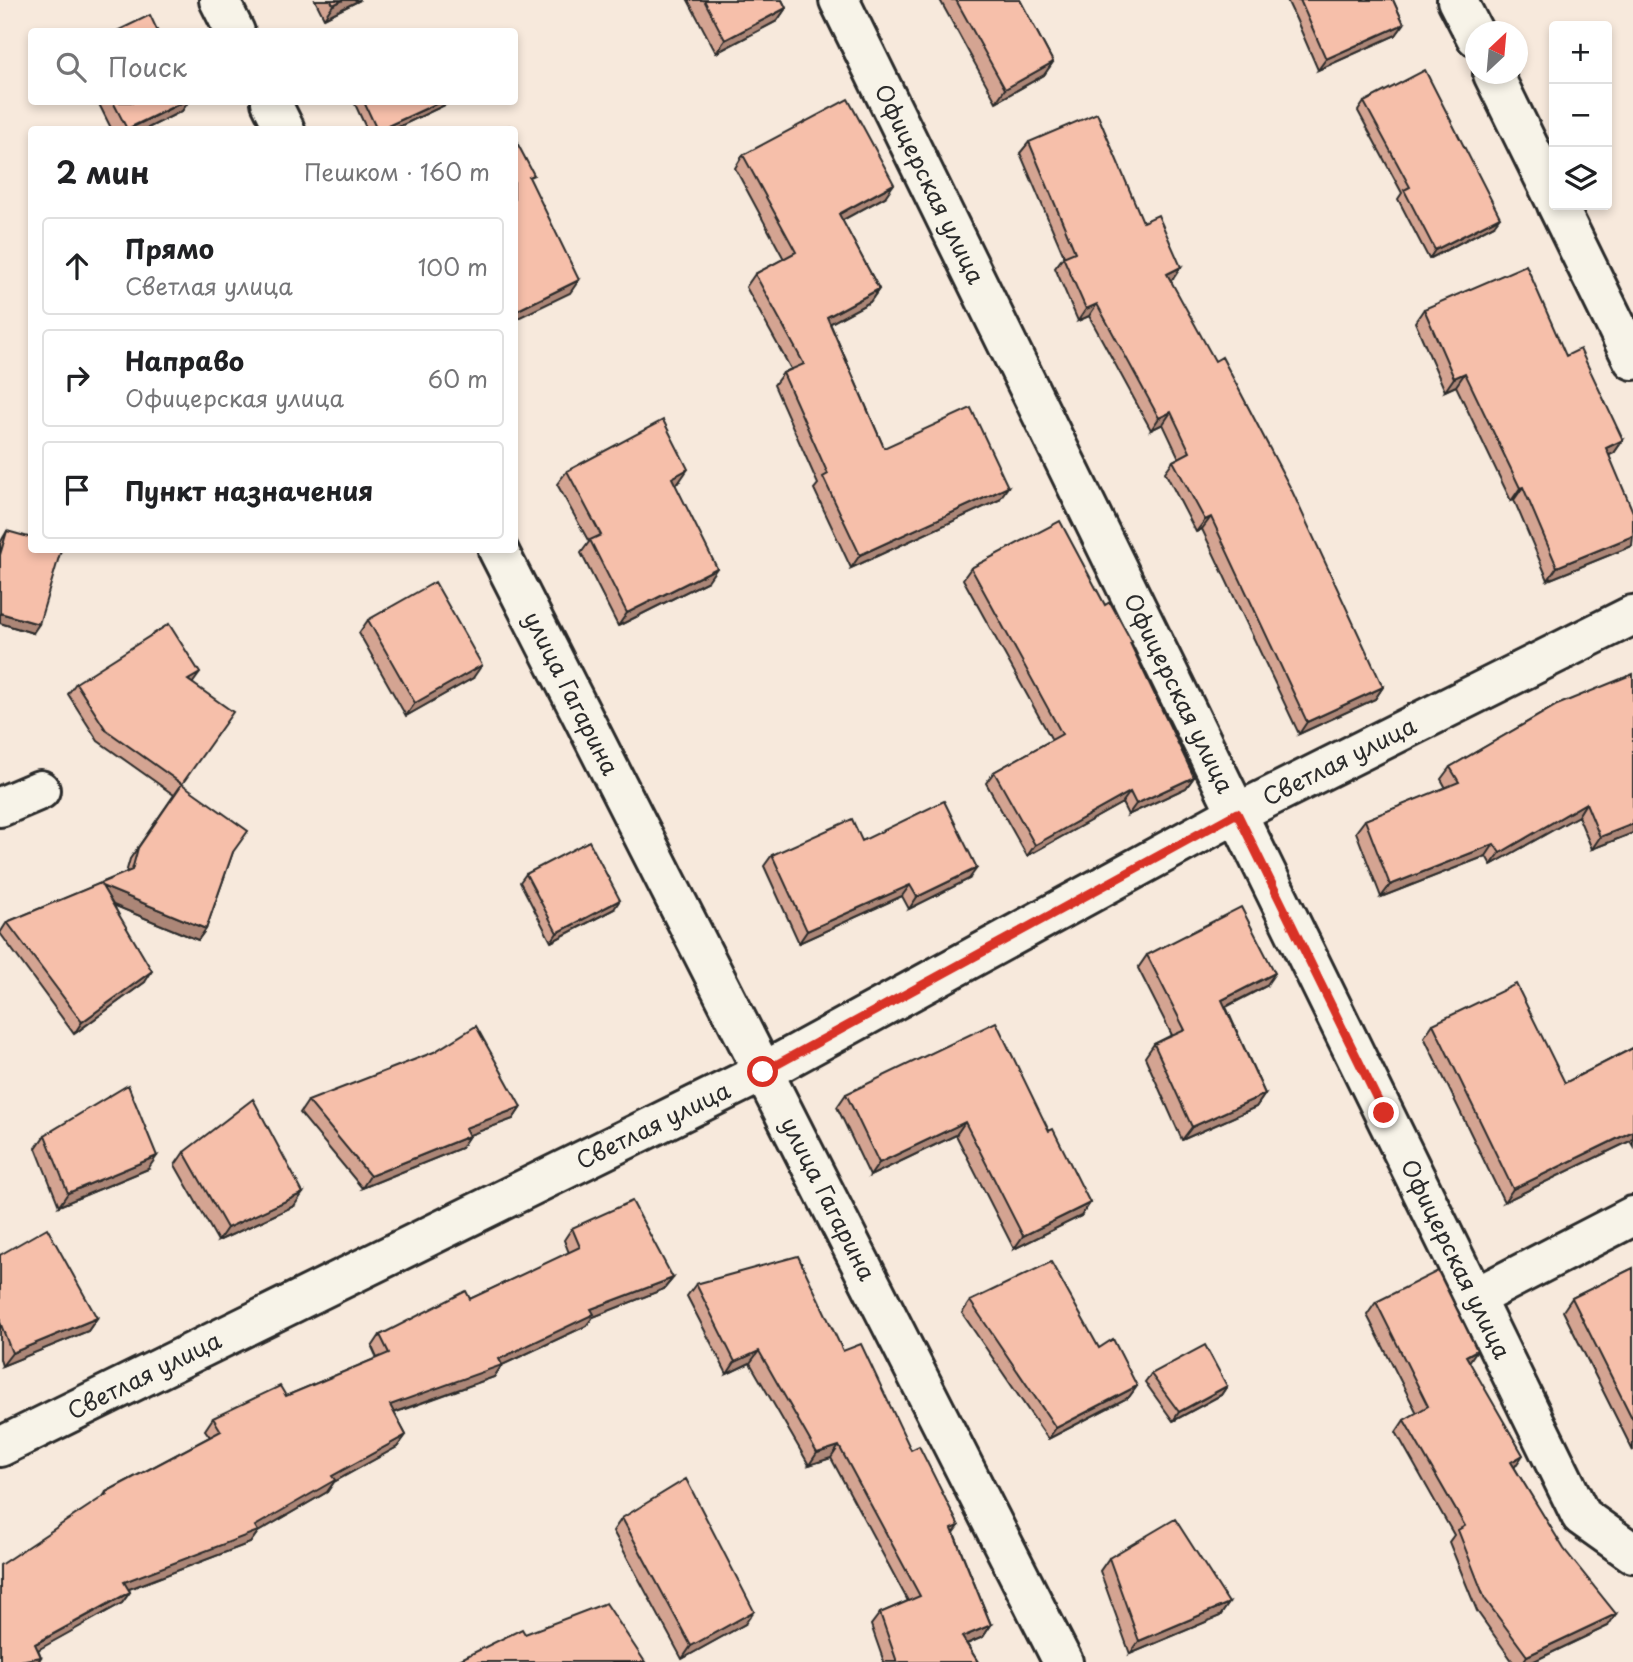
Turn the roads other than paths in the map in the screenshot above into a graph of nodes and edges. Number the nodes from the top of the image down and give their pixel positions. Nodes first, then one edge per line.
1 (219, 0) edge
2 (839, 0) edge
3 (1457, 0) edge
4 (1467, 21) edge
5 (233, 28) edge
6 (1498, 84) edge
7 (272, 105) edge
8 (283, 126) edge
9 (1549, 188) edge
10 (1559, 210) edge
11 (1633, 360) edge
12 (500, 553) edge
13 (1633, 615) edge
14 (40, 790) dead end
15 (0, 807) edge
16 (1237, 813) junction
17 (763, 1072) junction
18 (1633, 1216) edge
19 (1474, 1298) junction
20 (0, 1447) edge
21 (1633, 1553) edge
22 (1063, 1662) edge

1 - 5 street
2 - 16 street, Офицерская улица
3 - 4 street
6 - 9 street
7 - 8 street
10 - 11 street
12 - 17 street, улица Гагарина
13 - 16 street, Светлая улица
14 - 15 street
16 - 17 street, Светлая улица
16 - 19 street, Офицерская улица
17 - 20 street, Светлая улица
17 - 22 street, улица Гагарина
18 - 19 street
19 - 21 street, Офицерская улица

